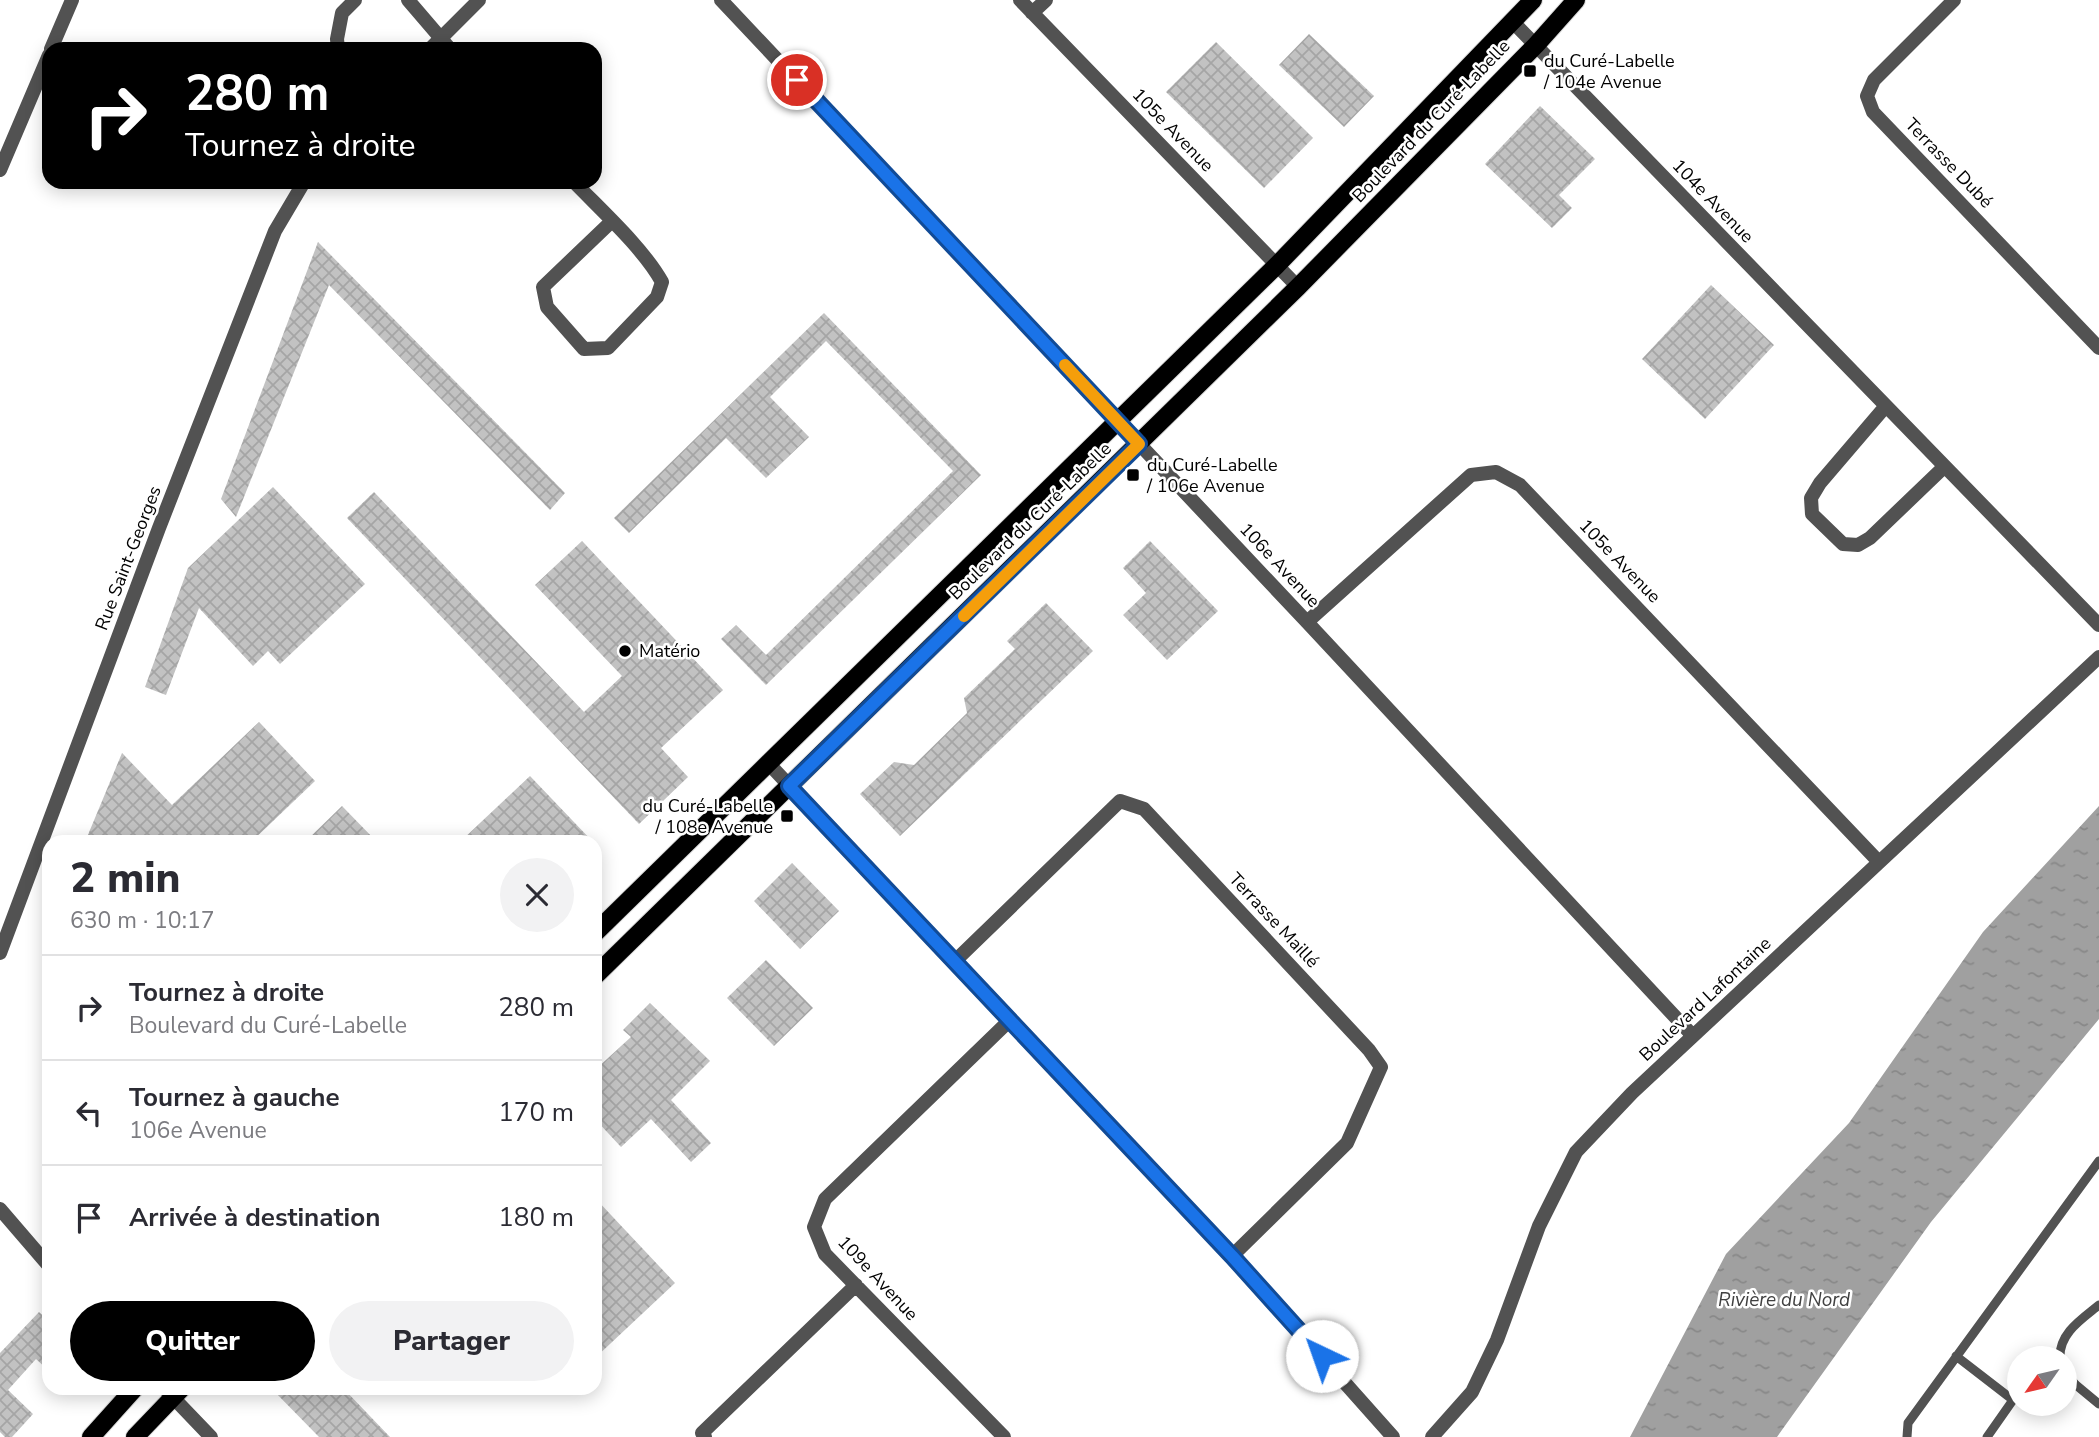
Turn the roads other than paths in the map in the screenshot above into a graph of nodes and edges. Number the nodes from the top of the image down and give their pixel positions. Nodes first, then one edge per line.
1 (72, 0) edge
2 (355, 0) edge
3 (408, 0) edge
4 (478, 0) edge
5 (721, 0) edge
6 (1020, 0) edge
7 (1046, 0) edge
8 (1533, 0) edge
9 (1576, 0) edge
10 (1954, 0) edge
11 (1032, 13) junction
12 (1513, 22) junction
13 (54, 42) edge
14 (337, 42) edge
15 (437, 42) edge
16 (443, 42) edge
17 (1536, 44) junction
18 (42, 71) edge
19 (0, 170) edge
20 (300, 189) edge
21 (581, 189) edge
22 (611, 221) junction
23 (1277, 265) junction
24 (1298, 287) junction
25 (2099, 348) edge
26 (1885, 407) junction
27 (1117, 421) junction
28 (1139, 444) junction
29 (1944, 467) junction
30 (1307, 622) junction
31 (2099, 625) edge
32 (2099, 657) edge
33 (769, 764) junction
34 (789, 786) junction
35 (44, 835) edge
36 (42, 841) edge
37 (1879, 862) junction
38 (602, 926) edge
39 (0, 953) edge
40 (955, 961) junction
41 (602, 969) edge
42 (1010, 1020) junction
43 (1693, 1036) junction
44 (2099, 1161) edge
45 (0, 1209) edge
46 (1232, 1256) junction
47 (42, 1258) edge
48 (856, 1285) junction
49 (2099, 1305) edge
50 (2061, 1346) edge
51 (1956, 1356) junction
52 (2077, 1386) edge
53 (129, 1395) edge
54 (170, 1395) edge
55 (176, 1395) edge
56 (2099, 1404) edge
57 (701, 1436) edge
58 (91, 1437) edge
59 (135, 1437) edge
60 (211, 1437) edge
61 (1004, 1437) edge
62 (1393, 1437) edge
63 (1432, 1437) edge
64 (1908, 1437) edge
65 (1987, 1437) edge

1 - 13 street
2 - 14 street
3 - 15 street
4 - 16 street
5 - 27 street, 106e Avenue
6 - 11 street, 105e Avenue
7 - 11 street
8 - 12 main road, Boulevard du Curé-Labelle
9 - 17 main road, Boulevard du Curé-Labelle
10 - 25 street, Terrasse Dubé
11 - 23 street, 105e Avenue
12 - 17 street, 104e Avenue
12 - 23 main road, Boulevard du Curé-Labelle
17 - 24 main road, Boulevard du Curé-Labelle
17 - 26 street, 104e Avenue
18 - 19 street
20 - 35 street, Rue Saint-Georges
21 - 22 street
22 - 22 street
23 - 24 street, 105e Avenue
23 - 27 main road, Boulevard du Curé-Labelle
24 - 28 main road, Boulevard du Curé-Labelle
26 - 29 street, 104e Avenue
26 - 29 street
27 - 28 street, 106e Avenue
27 - 33 main road, Boulevard du Curé-Labelle
28 - 30 street, 106e Avenue
28 - 34 main road, Boulevard du Curé-Labelle
29 - 31 street, 104e Avenue
30 - 37 street, 105e Avenue
30 - 43 street, 106e Avenue
32 - 37 street, Boulevard Lafontaine
33 - 34 street
33 - 38 main road, Boulevard du Curé-Labelle
34 - 40 street
34 - 41 main road, Boulevard du Curé-Labelle
36 - 39 street, Rue Saint-Georges
37 - 43 street, Boulevard Lafontaine
40 - 42 street
40 - 46 street, Terrasse Maillé
42 - 46 street
42 - 48 street, 109e Avenue
43 - 63 street, Boulevard Lafontaine
44 - 51 lane
45 - 47 street
46 - 62 street
48 - 57 street
48 - 61 street, 109e Avenue
49 - 50 lane
51 - 64 lane
51 - 65 lane
52 - 56 lane
53 - 58 main road
54 - 59 main road
55 - 60 street

